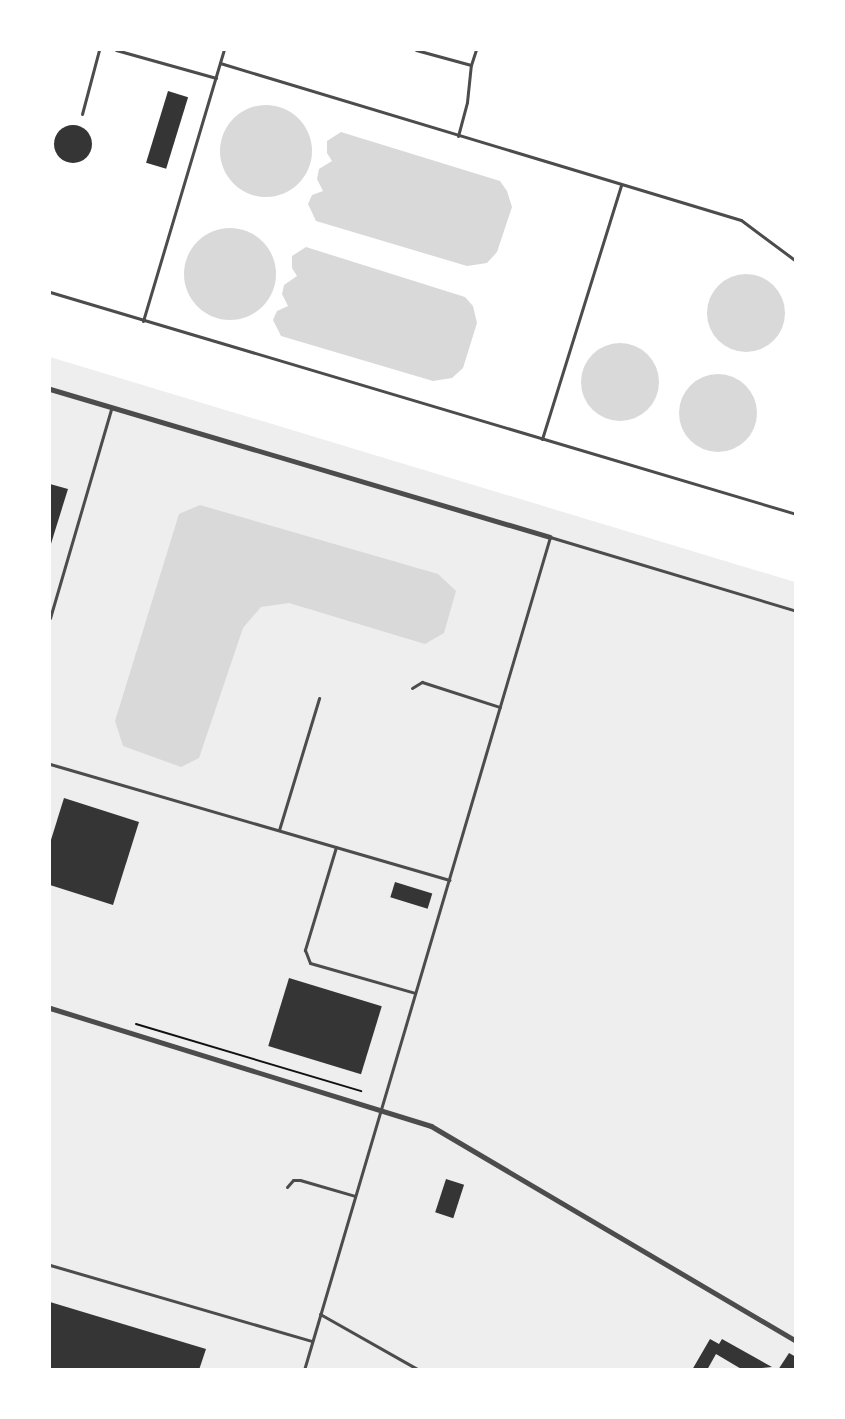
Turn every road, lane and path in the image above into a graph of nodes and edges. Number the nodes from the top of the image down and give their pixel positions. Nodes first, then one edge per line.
1 (99, 50) edge
2 (116, 50) edge
3 (224, 50) edge
4 (416, 50) edge
5 (476, 50) edge
6 (220, 63) junction
7 (471, 65) junction
8 (216, 78) junction
9 (82, 114) dead end
10 (458, 136) junction
11 (621, 185) junction
12 (795, 261) edge
13 (50, 292) edge
14 (143, 321) junction
15 (50, 389) edge
16 (111, 409) junction
17 (542, 439) junction
18 (795, 514) edge
19 (550, 537) junction
20 (795, 611) edge
21 (50, 618) edge
22 (412, 687) dead end
23 (320, 698) dead end
24 (500, 707) junction
25 (50, 764) edge
26 (279, 830) junction
27 (336, 847) junction
28 (449, 880) junction
29 (415, 993) junction
30 (50, 1008) edge
31 (127, 1022) dead end
32 (361, 1091) dead end
33 (381, 1108) junction
34 (287, 1187) dead end
35 (355, 1196) junction
36 (50, 1265) edge
37 (320, 1314) junction
38 (312, 1341) junction
39 (795, 1341) edge
40 (304, 1370) edge
41 (419, 1370) edge

1 - 9 lane
2 - 8 lane
3 - 6 lane
4 - 7 lane
5 - 7 lane
6 - 8 lane
6 - 10 lane
7 - 10 lane
8 - 14 lane
10 - 11 lane
11 - 12 lane
11 - 17 lane
13 - 14 lane
14 - 17 lane
15 - 16 street
16 - 19 street
16 - 21 lane
17 - 18 lane
19 - 20 lane
19 - 24 lane
22 - 24 lane
23 - 26 lane
24 - 28 lane
25 - 26 lane
26 - 27 lane
27 - 28 lane
27 - 29 lane
28 - 29 lane
29 - 33 lane
30 - 33 street
31 - 32 path
33 - 35 lane
33 - 39 street
34 - 35 lane
35 - 37 lane
36 - 38 lane
37 - 38 lane
37 - 41 lane
38 - 40 lane

